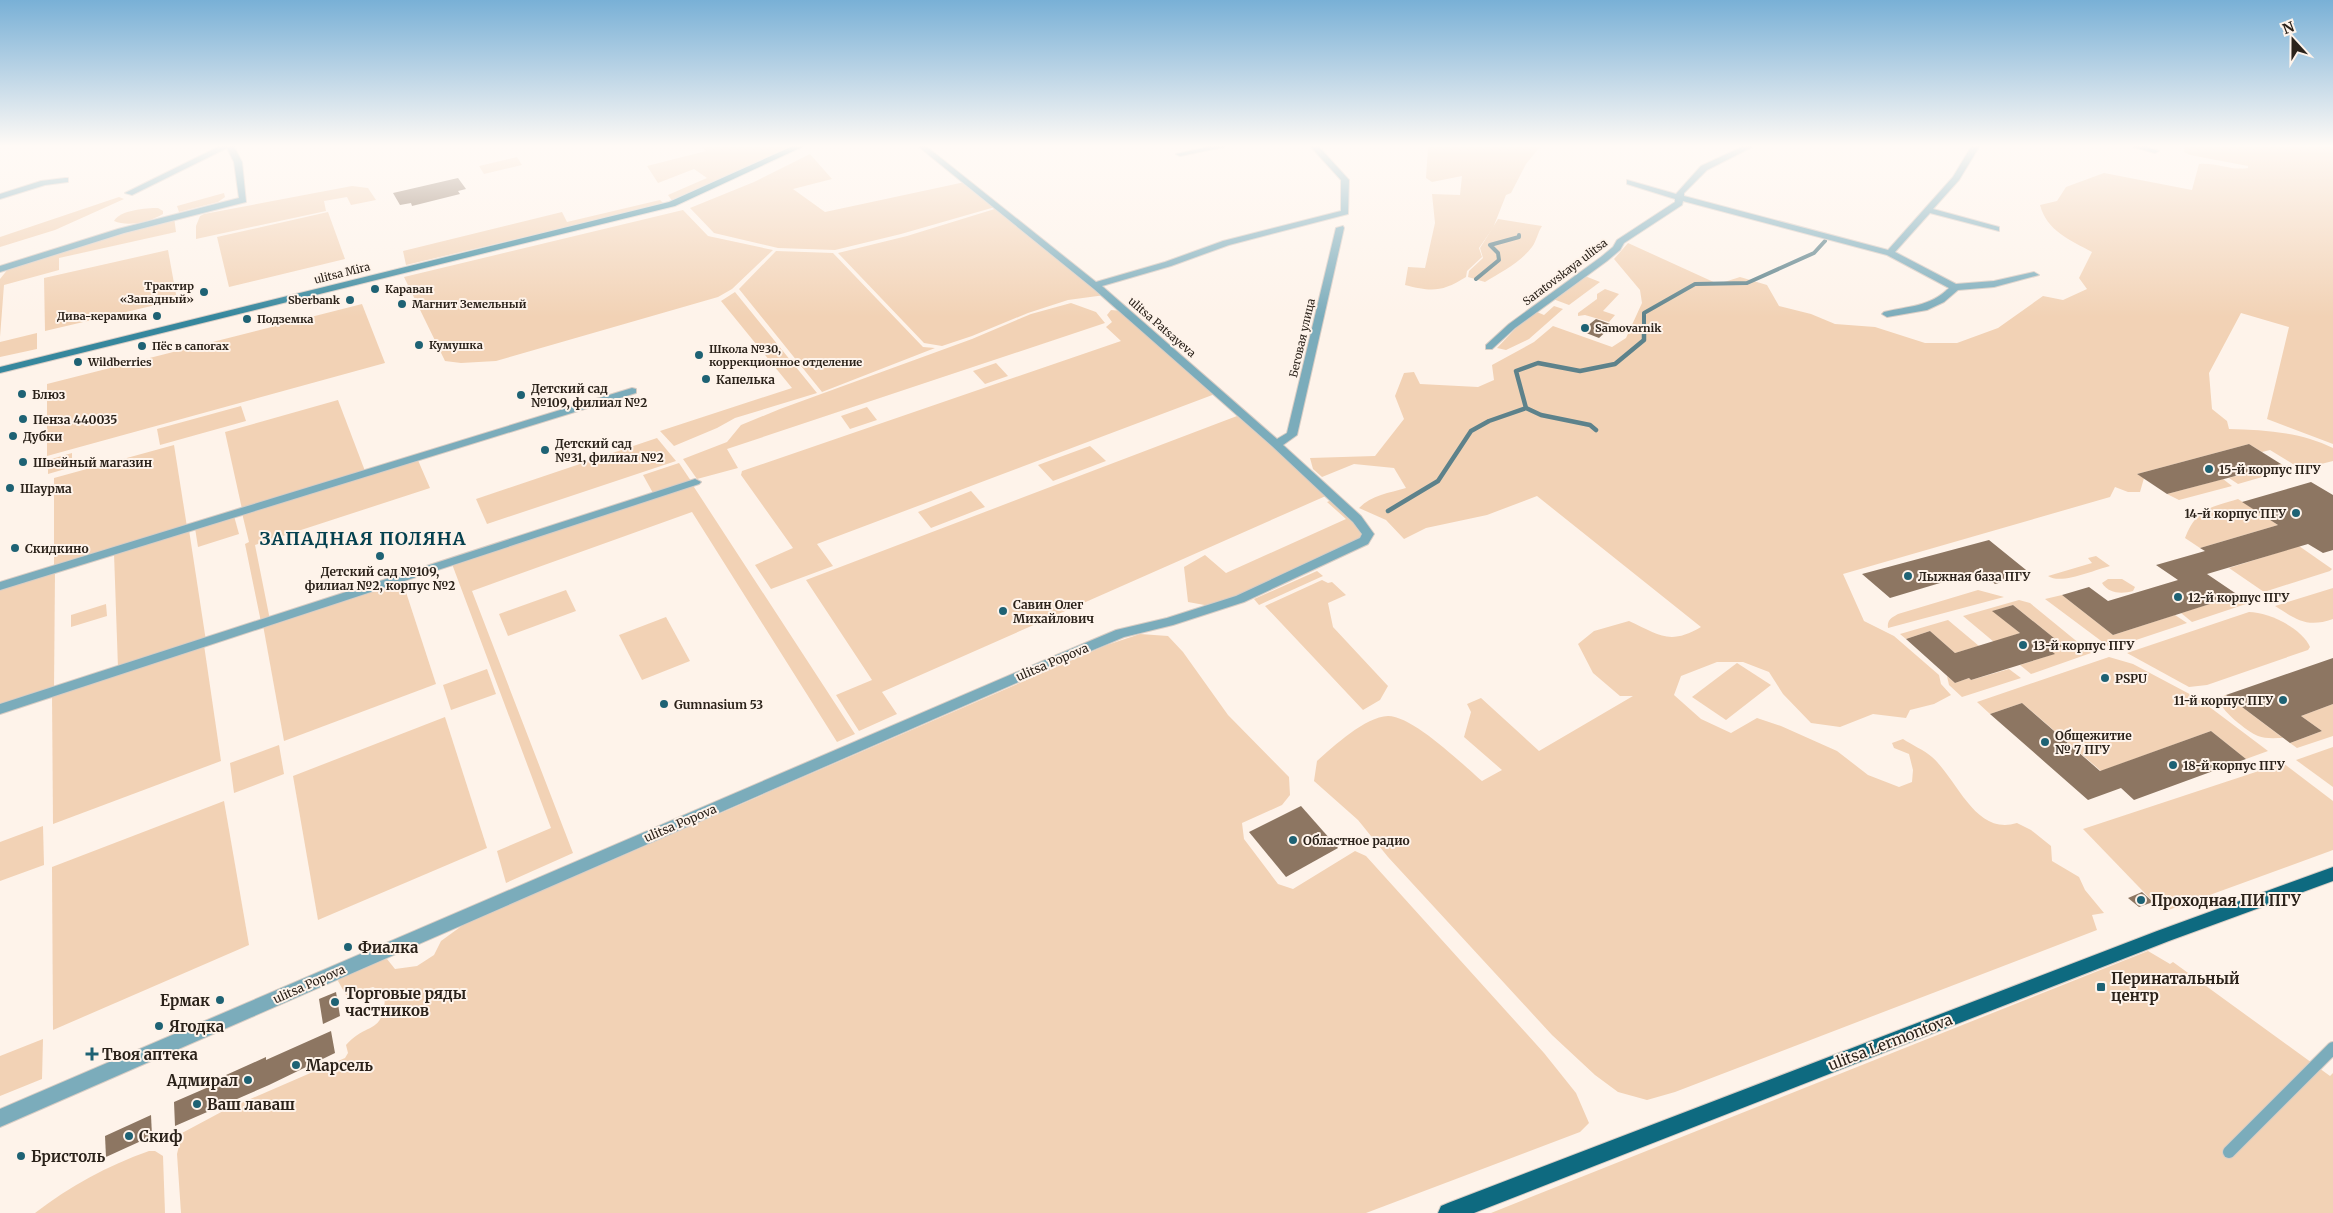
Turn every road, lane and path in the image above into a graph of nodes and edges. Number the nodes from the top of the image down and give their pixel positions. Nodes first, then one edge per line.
1 (226, 204) edge
2 (670, 204) edge
3 (994, 204) edge
4 (1345, 204) edge
5 (1678, 204) edge
6 (1702, 204) edge
7 (1934, 204) edge
8 (1928, 210) junction
9 (1340, 228) dead end
10 (1996, 229) dead end
11 (1890, 253) junction
12 (0, 268) edge
13 (2034, 275) dead end
14 (1096, 285) junction
15 (1955, 287) junction
16 (1886, 314) dead end
17 (1489, 347) dead end
18 (0, 370) edge
19 (632, 391) dead end
20 (1276, 444) junction
21 (695, 482) dead end
22 (1364, 541) joint
23 (0, 586) edge
24 (0, 709) edge
25 (2333, 874) edge
26 (2333, 1048) edge
27 (0, 1118) edge
28 (2228, 1152) dead end
29 (1448, 1213) edge

1 - 12 street
2 - 18 main road, ulitsa Mira
3 - 14 street, ulitsa Patsayeva
4 - 14 street
5 - 17 street, Saratovskaya ulitsa
6 - 11 street
7 - 8 street
8 - 10 street
8 - 11 street
9 - 20 street, Беговая улица
11 - 15 street
13 - 15 street
14 - 20 street, ulitsa Patsayeva
15 - 16 street
19 - 23 street
20 - 22 street, ulitsa Patsayeva
21 - 24 street
22 - 27 street, ulitsa Popova
25 - 29 main road, ulitsa Lermontova
26 - 28 street

